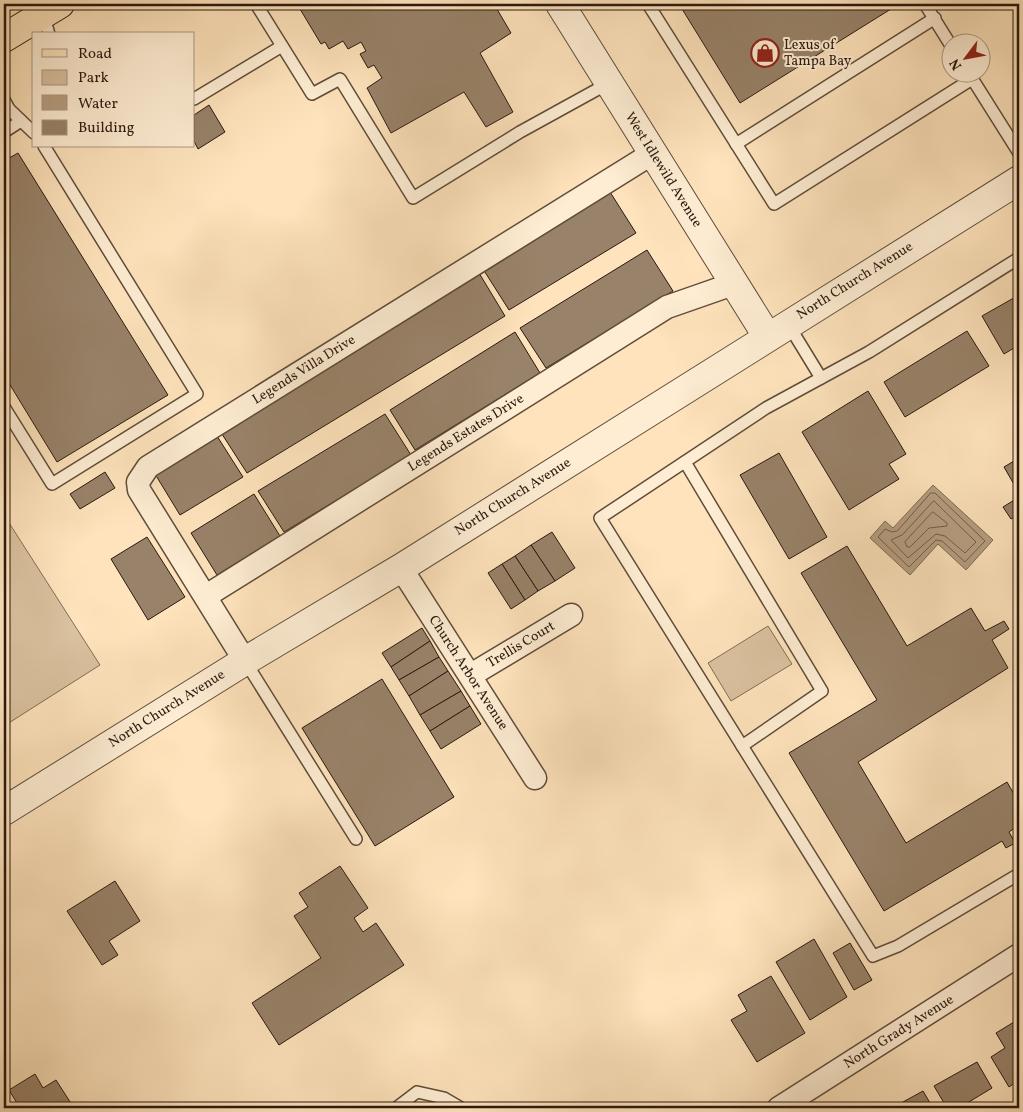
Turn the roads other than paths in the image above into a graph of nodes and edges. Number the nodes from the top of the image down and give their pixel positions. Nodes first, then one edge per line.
1 (256, 4) edge
2 (560, 4) edge
3 (648, 4) edge
4 (926, 4) edge
5 (50, 14) edge
6 (935, 18) junction
7 (943, 32) edge
8 (4, 38) edge
9 (282, 46) junction
10 (961, 82) edge
11 (974, 82) edge
12 (609, 83) junction
13 (195, 98) edge
14 (4, 100) edge
15 (21, 121) junction
16 (32, 131) edge
17 (4, 132) edge
18 (736, 144) junction
19 (45, 148) edge
20 (1019, 153) edge
21 (654, 154) junction
22 (1019, 180) edge
23 (1019, 258) edge
24 (733, 284) junction
25 (778, 330) junction
26 (821, 378) junction
27 (4, 407) edge
28 (685, 462) junction
29 (401, 568) junction
30 (206, 596) junction
31 (571, 615) dead end
32 (246, 661) junction
33 (471, 676) junction
34 (742, 746) junction
35 (535, 778) dead end
36 (4, 811) edge
37 (356, 839) dead end
38 (1019, 874) edge
39 (1019, 955) edge
40 (396, 1108) edge
41 (461, 1108) edge
42 (779, 1108) edge

1 - 9 lane
2 - 12 street, West Idlewild Avenue
3 - 18 lane
4 - 6 lane
5 - 8 main road
6 - 7 lane
6 - 18 lane
9 - 12 lane
9 - 13 lane
10 - 18 lane
11 - 20 lane
12 - 21 street, West Idlewild Avenue
14 - 15 lane
15 - 16 lane
15 - 17 lane
19 - 27 lane
21 - 24 street, West Idlewild Avenue
21 - 30 street, Legends Villa Drive
22 - 25 street, North Church Avenue
23 - 26 lane
24 - 25 street, West Idlewild Avenue
24 - 30 street, Legends Estates Drive
25 - 26 lane
25 - 29 street, North Church Avenue
26 - 28 lane
28 - 34 lane
28 - 34 lane
29 - 32 street, North Church Avenue
29 - 33 street, Church Arbor Avenue
30 - 32 street, Legends Villa Drive
31 - 33 street, Trellis Court
32 - 36 street, North Church Avenue
32 - 37 lane
33 - 35 street, Church Arbor Avenue
34 - 38 lane
39 - 42 street, North Grady Avenue
40 - 41 lane

